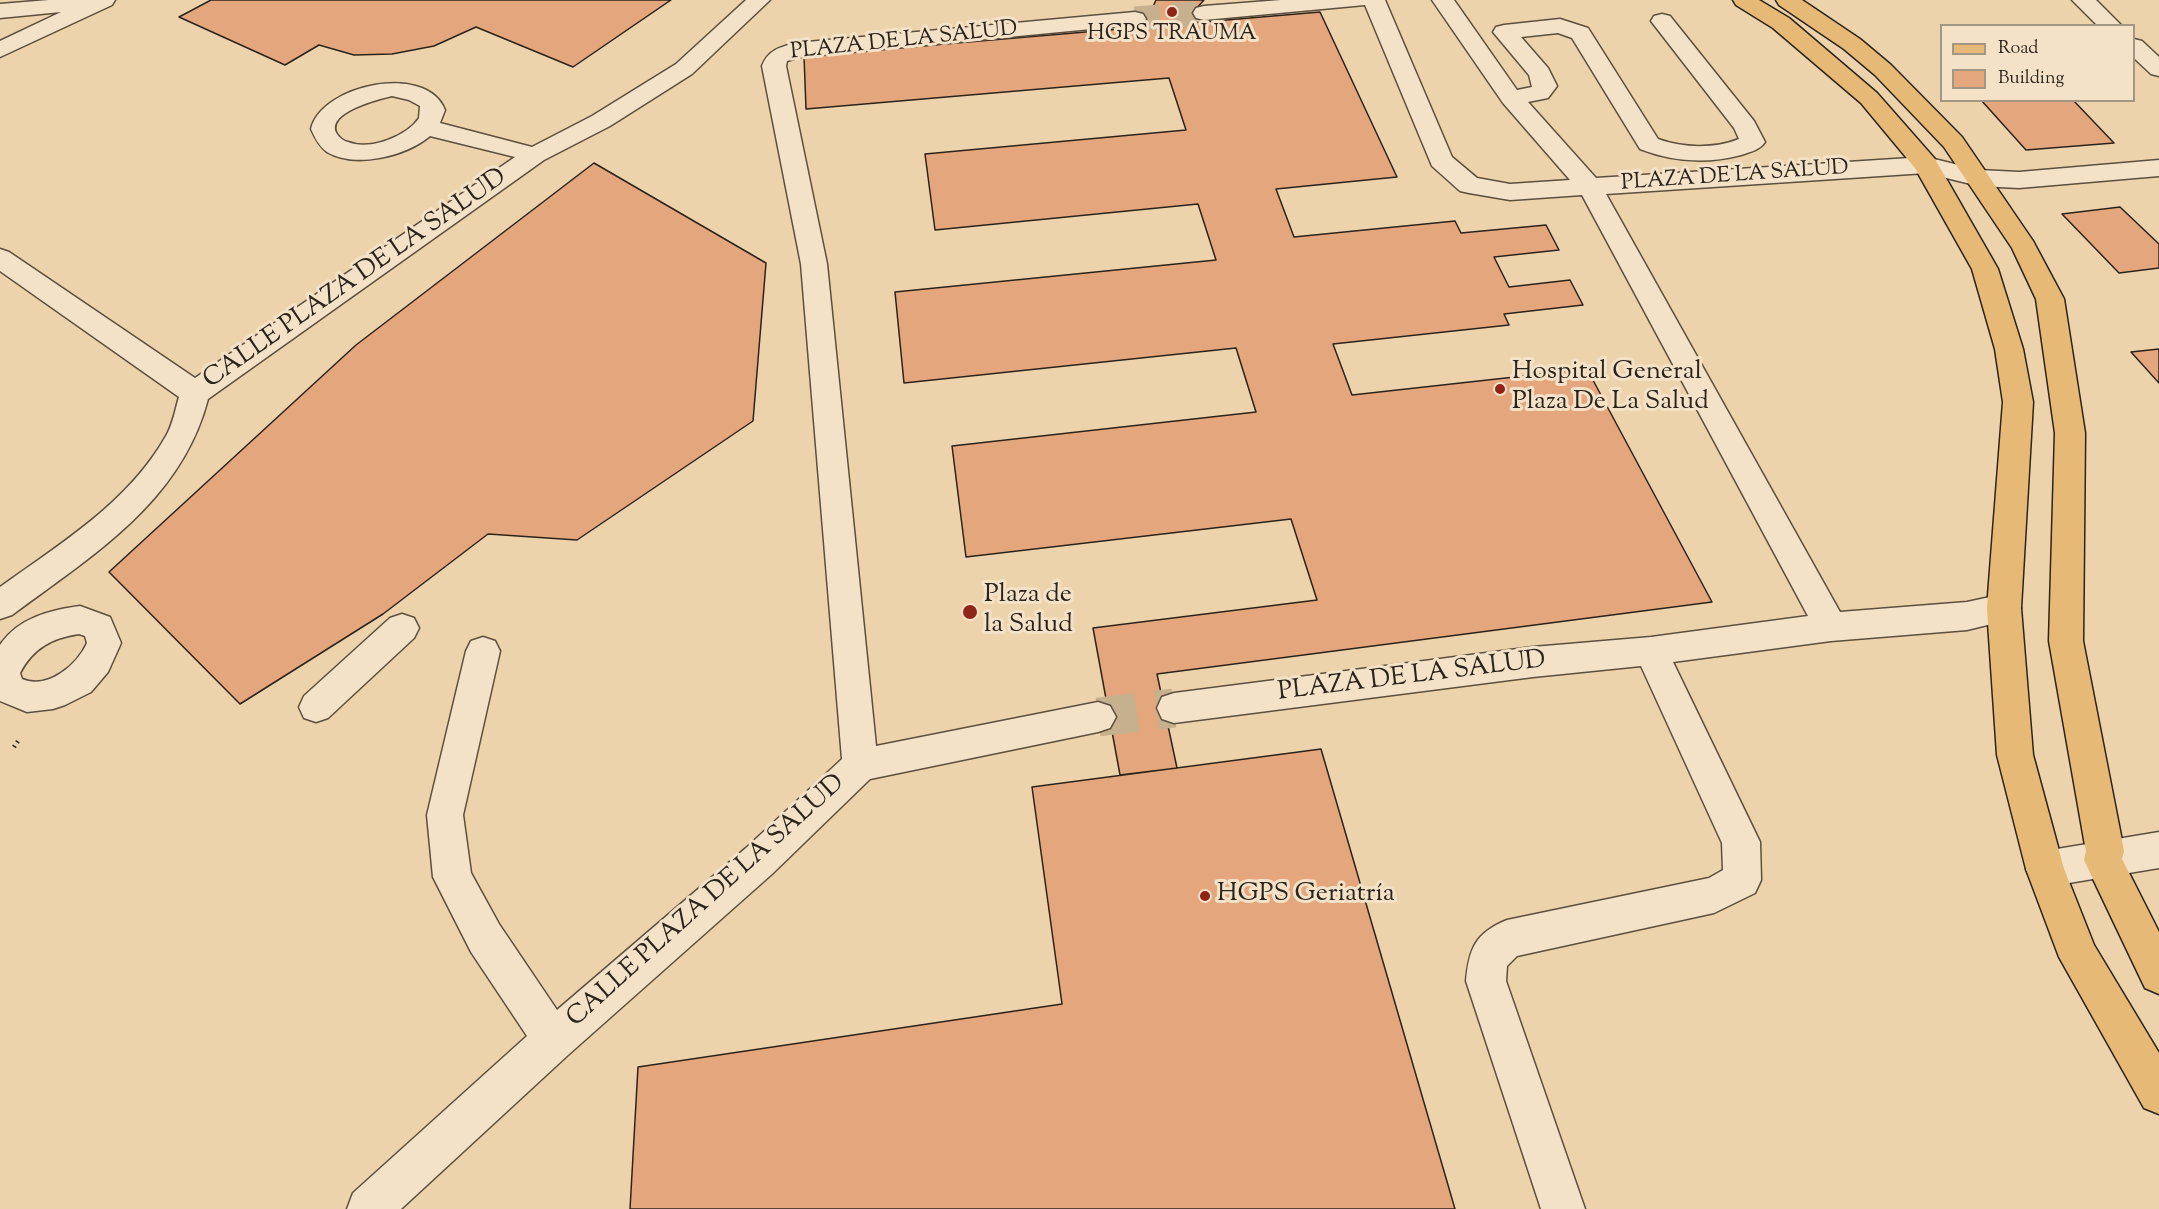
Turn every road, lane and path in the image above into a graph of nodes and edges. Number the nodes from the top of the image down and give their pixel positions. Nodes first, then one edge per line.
1 (759, 0) edge
2 (1361, 0) edge
3 (1374, 0) edge
4 (1443, 0) edge
5 (1744, 0) edge
6 (1787, 0) edge
7 (2083, 0) edge
8 (101, 1) edge
9 (0, 11) edge
10 (1204, 13) tunnel mouth
11 (1135, 19) tunnel mouth
12 (1662, 21) dead end
13 (2109, 24) edge
14 (2135, 48) edge
15 (0, 50) edge
16 (2159, 69) edge
17 (1511, 98) junction
18 (425, 127) dead end
19 (535, 155) junction
20 (1926, 165) junction
21 (2159, 168) edge
22 (1979, 178) junction
23 (1590, 187) junction
24 (0, 258) edge
25 (814, 264) joint
26 (195, 393) junction
27 (7, 600) edge
28 (2004, 608) junction
29 (56, 623) dead end
30 (1831, 627) junction
31 (402, 628) dead end
32 (483, 651) dead end
33 (1651, 651) junction
34 (316, 708) dead end
35 (1174, 708) tunnel mouth
36 (1098, 717) tunnel mouth
37 (860, 765) junction
38 (2159, 850) edge
39 (2103, 860) junction
40 (2045, 869) junction
41 (2159, 974) edge
42 (553, 1040) junction
43 (2159, 1093) edge
44 (369, 1209) edge
45 (1563, 1209) edge

1 - 19 street, CALLE PLAZA DE LA SALUD
2 - 10 street
3 - 23 street, PLAZA DE LA SALUD
4 - 17 street
5 - 20 main road
6 - 22 main road
7 - 13 street
8 - 9 street
8 - 15 street
11 - 25 street, PLAZA DE LA SALUD
12 - 17 street
14 - 16 street
17 - 23 street
18 - 19 street
19 - 26 street, CALLE PLAZA DE LA SALUD
20 - 22 street, PLAZA DE LA SALUD
20 - 23 street, PLAZA DE LA SALUD
20 - 28 main road
21 - 22 street, PLAZA DE LA SALUD
22 - 39 main road
23 - 30 street, PLAZA DE LA SALUD
24 - 26 street
25 - 37 street, CALLE PLAZA DE LA SALUD
26 - 27 street, CALLE PLAZA DE LA SALUD
27 - 29 street
28 - 30 street, PLAZA DE LA SALUD
28 - 40 main road
30 - 33 street, PLAZA DE LA SALUD
31 - 34 street
32 - 42 street
33 - 35 street, PLAZA DE LA SALUD
33 - 45 street
36 - 37 street
37 - 42 street, CALLE PLAZA DE LA SALUD
38 - 39 street
39 - 40 street
39 - 41 main road
40 - 43 main road
42 - 44 street, CALLE PLAZA DE LA SALUD

